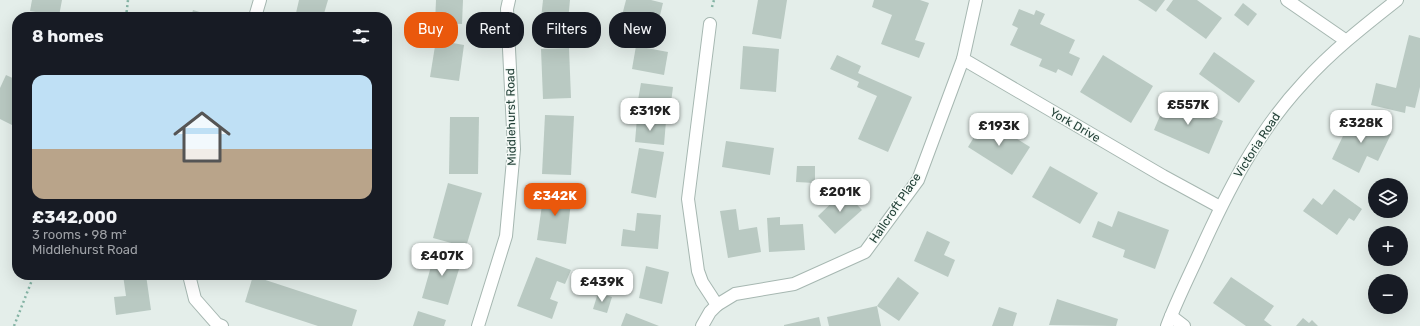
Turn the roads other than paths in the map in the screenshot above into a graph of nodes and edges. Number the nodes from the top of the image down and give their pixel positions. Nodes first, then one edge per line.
1 (260, 0) edge
2 (509, 0) edge
3 (976, 0) edge
4 (1287, 0) edge
5 (1397, 0) edge
6 (256, 12) edge
7 (710, 24) dead end
8 (1345, 40) junction
9 (963, 59) junction
10 (1220, 207) junction
11 (190, 280) edge
12 (718, 305) junction
13 (1169, 321) edge
14 (222, 326) edge
15 (478, 326) edge
16 (702, 326) edge
17 (1184, 326) edge

1 - 6 street
2 - 15 street, Middlehurst Road
3 - 9 street
4 - 8 street
5 - 8 street, Victoria Road
7 - 12 street
8 - 10 street, Victoria Road
9 - 10 street, York Drive
9 - 12 street, Hallcroft Place
10 - 13 street, Victoria Road
11 - 14 street
12 - 16 street, Hallcroft Place
13 - 17 street

